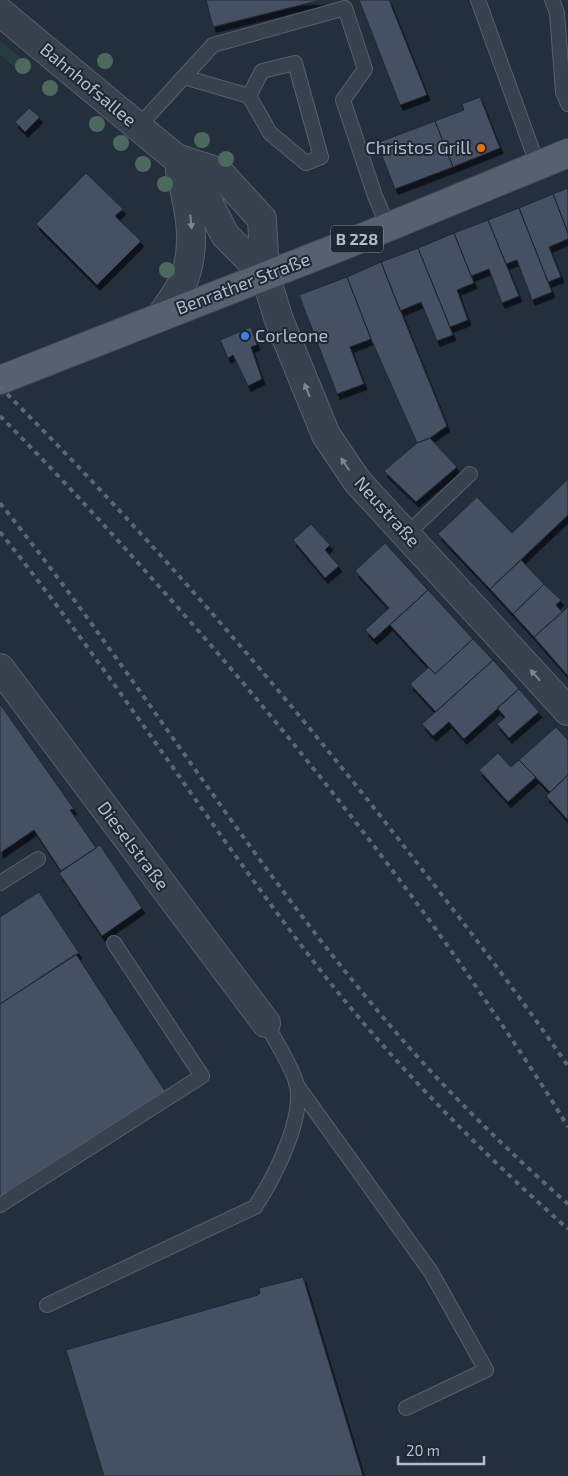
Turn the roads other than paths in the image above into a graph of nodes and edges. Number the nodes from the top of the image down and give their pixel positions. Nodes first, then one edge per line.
1 (478, 0) edge
2 (552, 0) edge
3 (0, 12) edge
4 (184, 77) junction
5 (249, 96) junction
6 (568, 104) edge
7 (138, 127) junction
8 (568, 154) edge
9 (176, 158) junction
10 (538, 166) junction
11 (388, 226) junction
12 (265, 275) junction
13 (161, 316) junction
14 (0, 380) edge
15 (470, 474) dead end
16 (407, 534) junction
17 (0, 668) edge
18 (568, 711) edge
19 (38, 859) dead end
20 (0, 883) edge
21 (114, 944) dead end
22 (266, 1023) joint
23 (296, 1084) junction
24 (0, 1206) edge
25 (47, 1305) dead end
26 (406, 1408) dead end

1 - 10 lane
2 - 6 lane
3 - 7 street, Bahnhofsallee
4 - 5 lane
4 - 7 lane
4 - 11 lane
5 - 5 lane
7 - 9 street, Bahnhofsallee
8 - 10 main road, Benrather Straße / B 228
9 - 12 street, Bahnhofsallee
9 - 12 street, Bahnhofsallee
9 -> 13 street
10 - 11 main road, Benrather Straße / B 228
11 - 12 main road, Benrather Straße / B 228
12 - 13 main road, Benrather Straße / B 228
16 -> 12 street, Neustraße
13 - 14 main road, Benrather Straße / B 228
15 - 16 lane
18 -> 16 street, Neustraße
17 - 22 street, Dieselstraße
19 - 20 lane
21 - 24 lane
22 - 23 lane
23 - 25 lane
23 - 26 lane

